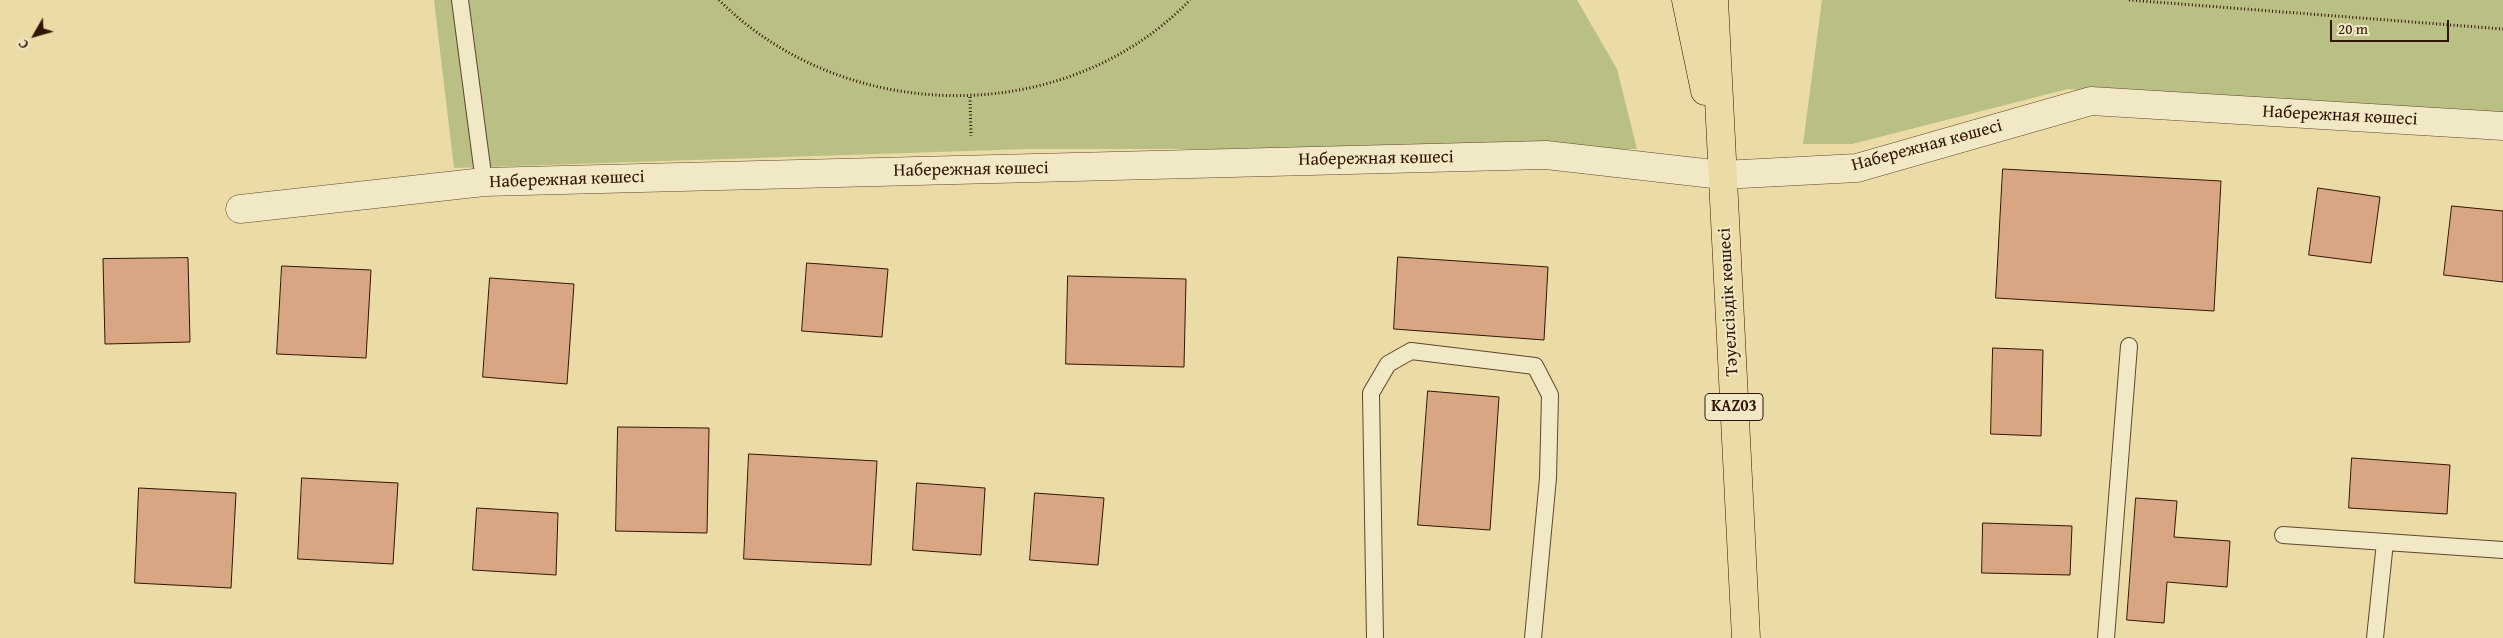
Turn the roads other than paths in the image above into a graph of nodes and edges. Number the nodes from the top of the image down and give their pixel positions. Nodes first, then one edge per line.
1 (460, 0) edge
2 (1686, 0) edge
3 (1714, 0) edge
4 (2503, 126) edge
5 (1722, 176) junction
6 (484, 182) junction
7 (240, 209) dead end
8 (2129, 346) dead end
9 (2283, 534) dead end
10 (2385, 542) junction
11 (2503, 550) edge
12 (1375, 638) edge
13 (1533, 638) edge
14 (1746, 638) edge
15 (2106, 638) edge
16 (2375, 638) edge

1 - 6 lane
2 - 5 main road, KАZ03
3 - 5 main road, KАZ03
4 - 5 street, Набережная көшесі
5 - 6 street, Набережная көшесі
5 - 14 main road, Тәуелсіздік көшесі / KАZ03
6 - 7 street, Набережная көшесі
8 - 15 lane
9 - 10 lane
10 - 11 lane
10 - 16 lane
12 - 13 lane

